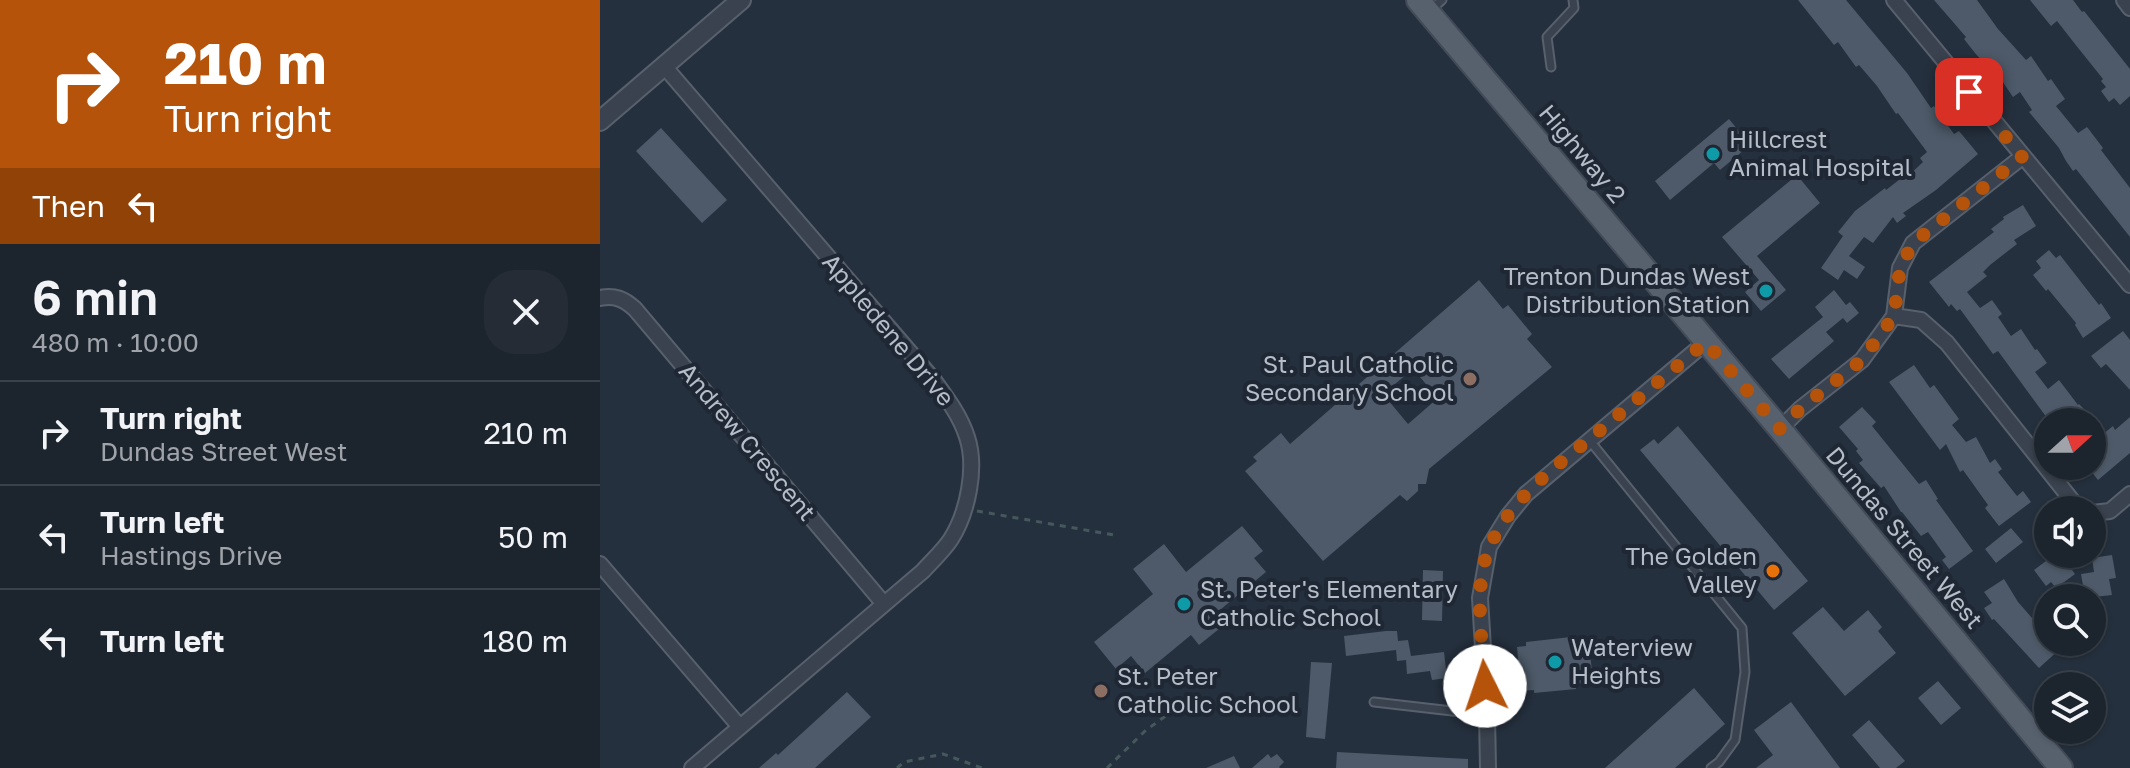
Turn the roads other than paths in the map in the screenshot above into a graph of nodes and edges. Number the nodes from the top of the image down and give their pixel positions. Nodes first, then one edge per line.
1 (741, 0) edge
2 (1573, 0) edge
3 (1894, 0) edge
4 (2124, 0) edge
5 (1430, 4) edge
6 (2130, 8) edge
7 (664, 66) junction
8 (1551, 67) dead end
9 (600, 121) edge
10 (2022, 157) junction
11 (2130, 285) edge
12 (600, 298) edge
13 (1894, 316) junction
14 (1706, 342) junction
15 (1780, 429) junction
16 (1588, 440) junction
17 (2130, 494) edge
18 (2068, 496) edge
19 (2106, 511) edge
20 (600, 564) edge
21 (884, 604) junction
22 (1374, 702) dead end
23 (1487, 715) junction
24 (740, 727) junction
25 (692, 768) edge
26 (1488, 768) edge
27 (1711, 768) edge
28 (2061, 768) edge

1 - 7 street
2 - 8 lane
3 - 10 street
4 - 6 street
5 - 14 main road, Highway 2
7 - 9 street
7 - 21 street, Appledene Drive
10 - 11 street
10 - 13 street
12 - 21 street, Andrew Crescent
13 - 15 street
13 - 18 street
14 - 15 main road, Dundas Street West
14 - 16 street
15 - 28 main road, Dundas Street West
16 - 23 street
16 - 27 lane
17 - 19 street
20 - 24 street
21 - 24 street, Appledene Drive
22 - 23 lane
23 - 26 street
24 - 25 street, Appledene Drive

